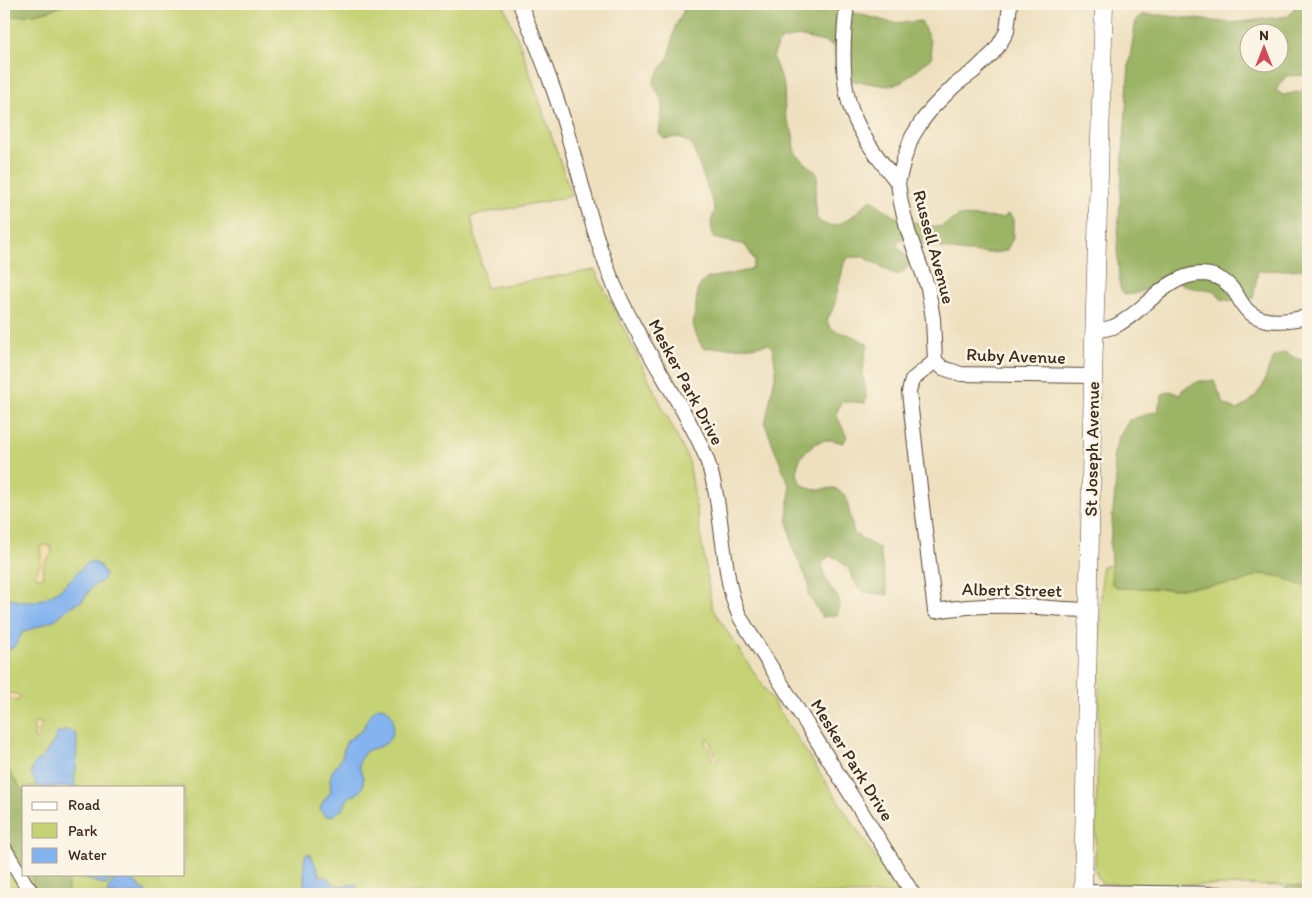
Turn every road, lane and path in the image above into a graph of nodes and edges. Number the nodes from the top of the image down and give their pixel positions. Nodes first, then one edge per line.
1 (520, 4) edge
2 (847, 4) edge
3 (1010, 4) edge
4 (1104, 4) edge
5 (898, 183) junction
6 (1308, 317) edge
7 (1094, 330) junction
8 (935, 361) junction
9 (1093, 376) junction
10 (1088, 610) junction
11 (4, 848) edge
12 (1083, 893) edge
13 (33, 894) edge
14 (913, 894) edge
15 (1220, 894) edge

1 - 14 street, Mesker Park Drive
2 - 5 street
3 - 5 street, Russell Avenue
4 - 7 main road, St Joseph Avenue
5 - 8 street, Russell Avenue
6 - 7 street
7 - 9 main road, St Joseph Avenue
8 - 9 street, Ruby Avenue
8 - 10 street, Albert Street
9 - 10 main road, St Joseph Avenue
10 - 12 main road, St Joseph Avenue
11 - 13 street
12 - 15 street

